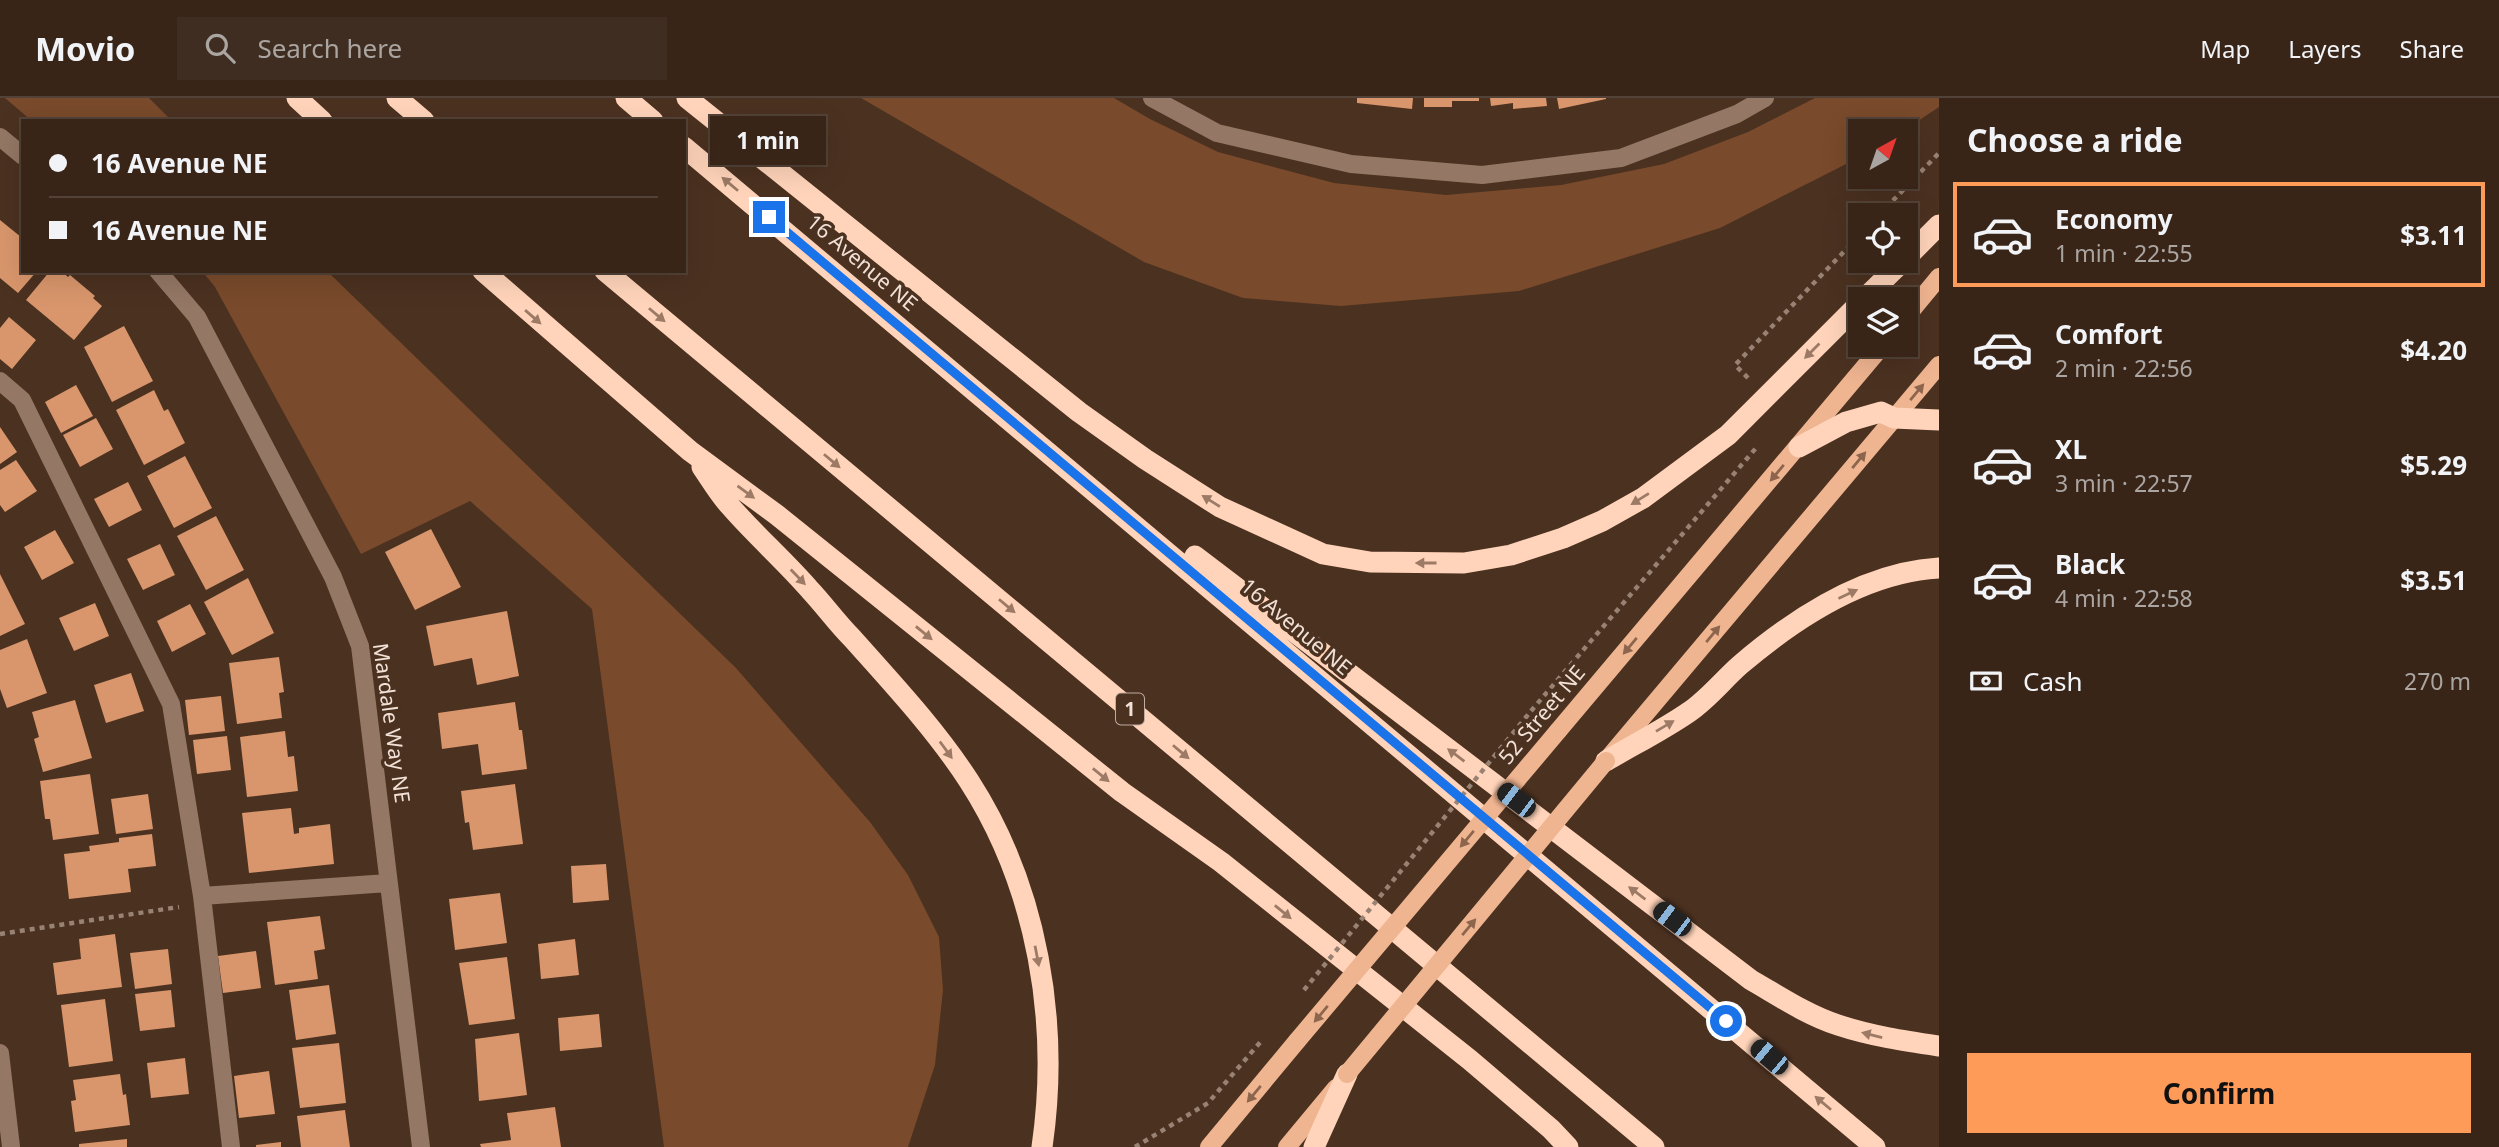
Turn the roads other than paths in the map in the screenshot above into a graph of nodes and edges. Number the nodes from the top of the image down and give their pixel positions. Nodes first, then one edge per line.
1 (298, 98) edge
2 (397, 98) edge
3 (626, 98) edge
4 (687, 98) edge
5 (1152, 98) edge
6 (1765, 98) edge
7 (320, 119) edge
8 (422, 119) edge
9 (651, 119) edge
10 (0, 137) edge
11 (686, 148) edge
12 (21, 154) edge
13 (1939, 225) edge
14 (1918, 245) edge
15 (160, 273) edge
16 (485, 273) edge
17 (607, 273) edge
18 (1890, 273) edge
19 (1939, 277) edge
20 (1876, 287) edge
21 (1918, 302) edge
22 (1848, 315) edge
23 (1873, 357) edge
24 (1939, 365) edge
25 (0, 381) edge
26 (981, 394) junction
27 (1894, 418) junction
28 (1939, 420) edge
29 (1799, 447) junction
30 (690, 452) junction
31 (1939, 568) edge
32 (1606, 761) junction
33 (388, 883) junction
34 (202, 896) junction
35 (1939, 1046) edge
36 (0, 1053) edge
37 (1347, 1074) junction
38 (11, 1147) edge
39 (230, 1147) edge
40 (421, 1147) edge
41 (1042, 1147) edge
42 (1209, 1147) edge
43 (1287, 1147) edge
44 (1314, 1147) edge
45 (1568, 1147) edge
46 (1654, 1147) edge
47 (1875, 1147) edge

1 - 7 highway
2 - 8 highway
3 - 9 highway
22 -> 4 highway
5 - 6 street
10 - 12 street
26 -> 11 highway, 16 Avenue NE
13 - 14 highway
15 - 33 street, Mardale Way NE
16 -> 30 highway
17 -> 46 highway, 1
18 - 20 highway
19 - 21 main road
23 - 29 main road, 52 Street NE
27 -> 24 main road
25 - 34 street
35 -> 26 highway
47 -> 26 highway, 16 Avenue NE
27 - 28 highway
27 - 29 highway
32 -> 27 main road
29 -> 42 main road, 52 Street NE, bridge
30 -> 41 highway
30 -> 45 highway
32 -> 31 highway
37 -> 32 main road, bridge
33 - 34 street
33 - 40 street, Mardale Way NE
34 - 39 street
36 - 38 street
37 - 43 main road
37 - 44 highway

